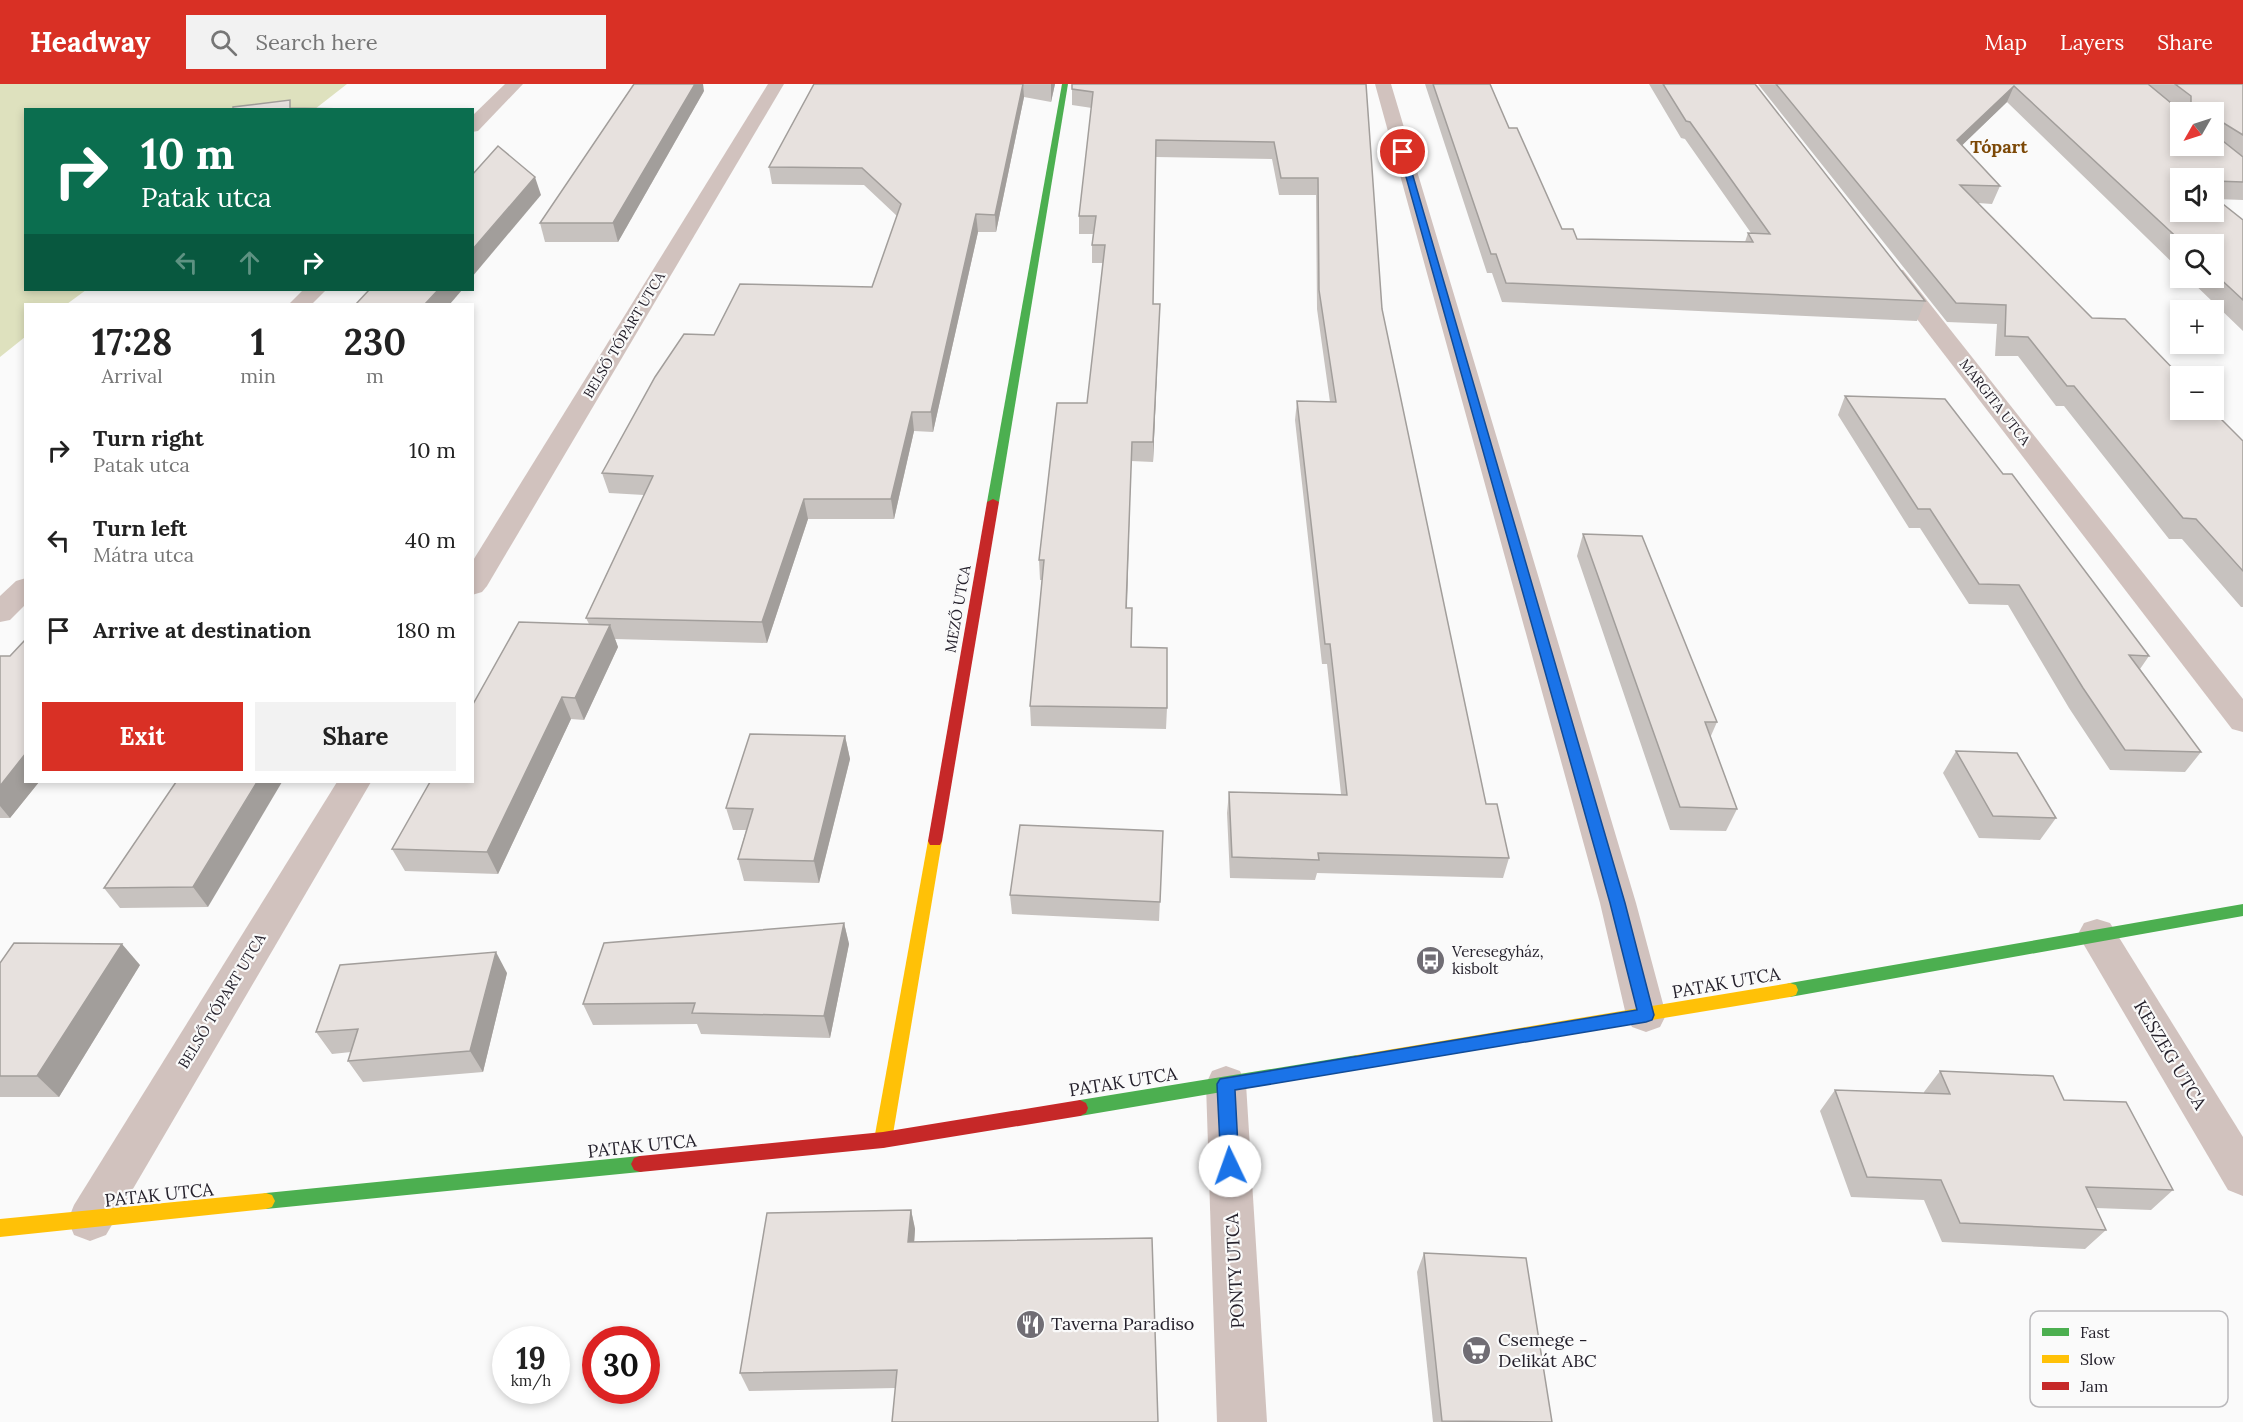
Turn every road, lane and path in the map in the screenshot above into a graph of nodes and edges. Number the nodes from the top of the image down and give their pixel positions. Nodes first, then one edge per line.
1 (515, 84) edge
2 (776, 84) edge
3 (1065, 84) edge
4 (1383, 84) edge
5 (474, 125) edge
6 (1878, 252) edge
7 (314, 291) edge
8 (301, 303) edge
9 (474, 583) edge
10 (24, 589) edge
11 (0, 613) edge
12 (2243, 721) edge
13 (353, 783) edge
14 (2243, 910) edge
15 (2097, 934) junction
16 (1646, 1015) junction
17 (1226, 1084) junction
18 (883, 1140) junction
19 (2243, 1176) edge
20 (90, 1220) junction
21 (0, 1228) edge
22 (1242, 1422) edge

1 - 5 street
2 - 9 street, BELSŐ TÓPART UTCA
3 - 18 street, MEZŐ UTCA
4 - 16 street
6 - 12 street, MARGITA UTCA
7 - 8 street
10 - 11 street
13 - 20 street, BELSŐ TÓPART UTCA
14 - 15 street, PATAK UTCA
15 - 16 street, PATAK UTCA
15 - 19 street, KESZEG UTCA
16 - 17 street, PATAK UTCA
17 - 18 street, PATAK UTCA
17 - 22 street, PONTY UTCA
18 - 20 street, PATAK UTCA
20 - 21 street, PATAK UTCA

